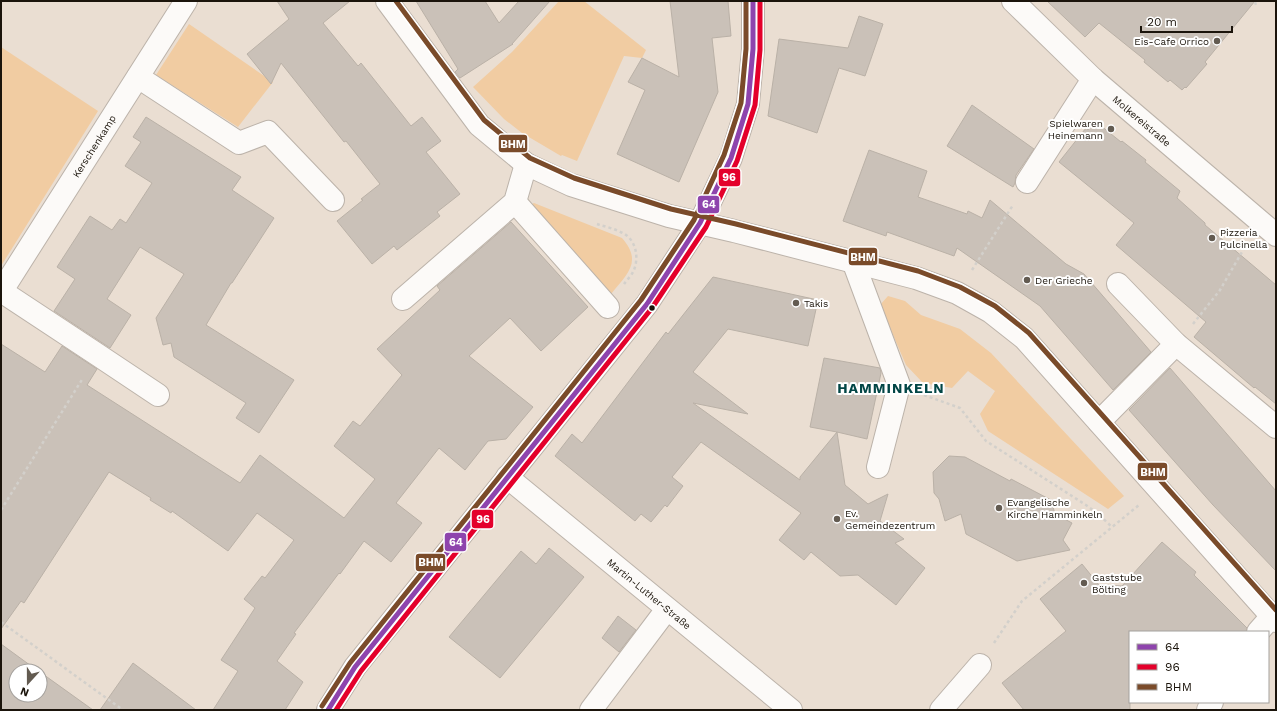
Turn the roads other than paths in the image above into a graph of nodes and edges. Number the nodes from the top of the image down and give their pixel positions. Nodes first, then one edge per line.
1 (186, 1) edge
2 (387, 1) edge
3 (753, 1) edge
4 (1013, 1) edge
5 (138, 77) junction
6 (1093, 79) junction
7 (526, 164) junction
8 (1027, 182) road end
9 (333, 200) dead end
10 (515, 202) junction
11 (700, 223) junction
12 (1268, 228) edge
13 (853, 261) junction
14 (1118, 284) dead end
15 (1, 292) edge
16 (403, 299) dead end
17 (608, 307) road end
18 (1176, 344) junction
19 (158, 395) dead end
20 (1099, 422) junction
21 (1276, 427) edge
22 (878, 467) dead end
23 (507, 477) junction
24 (667, 609) junction
25 (1274, 618) edge
26 (1259, 631) edge
27 (980, 665) road end
28 (328, 710) edge
29 (591, 710) edge
30 (791, 710) edge
31 (941, 710) edge

1 - 5 street, Kerschenkamp
2 - 7 street
3 - 11 street
4 - 6 street, Molkereistraße
5 - 9 street
5 - 15 street, Kerschenkamp
6 - 8 street
6 - 12 street, Molkereistraße
7 - 10 street
7 - 11 street
10 - 16 street
10 - 17 street
11 - 13 street
11 - 23 street
13 - 20 street
13 - 22 street
14 - 18 street
15 - 19 street
18 - 20 street
18 - 21 street
20 - 25 street
23 - 24 street, Martin-Luther-Straße
23 - 28 street
24 - 29 street
24 - 30 street, Martin-Luther-Straße
25 - 26 street
27 - 31 street

